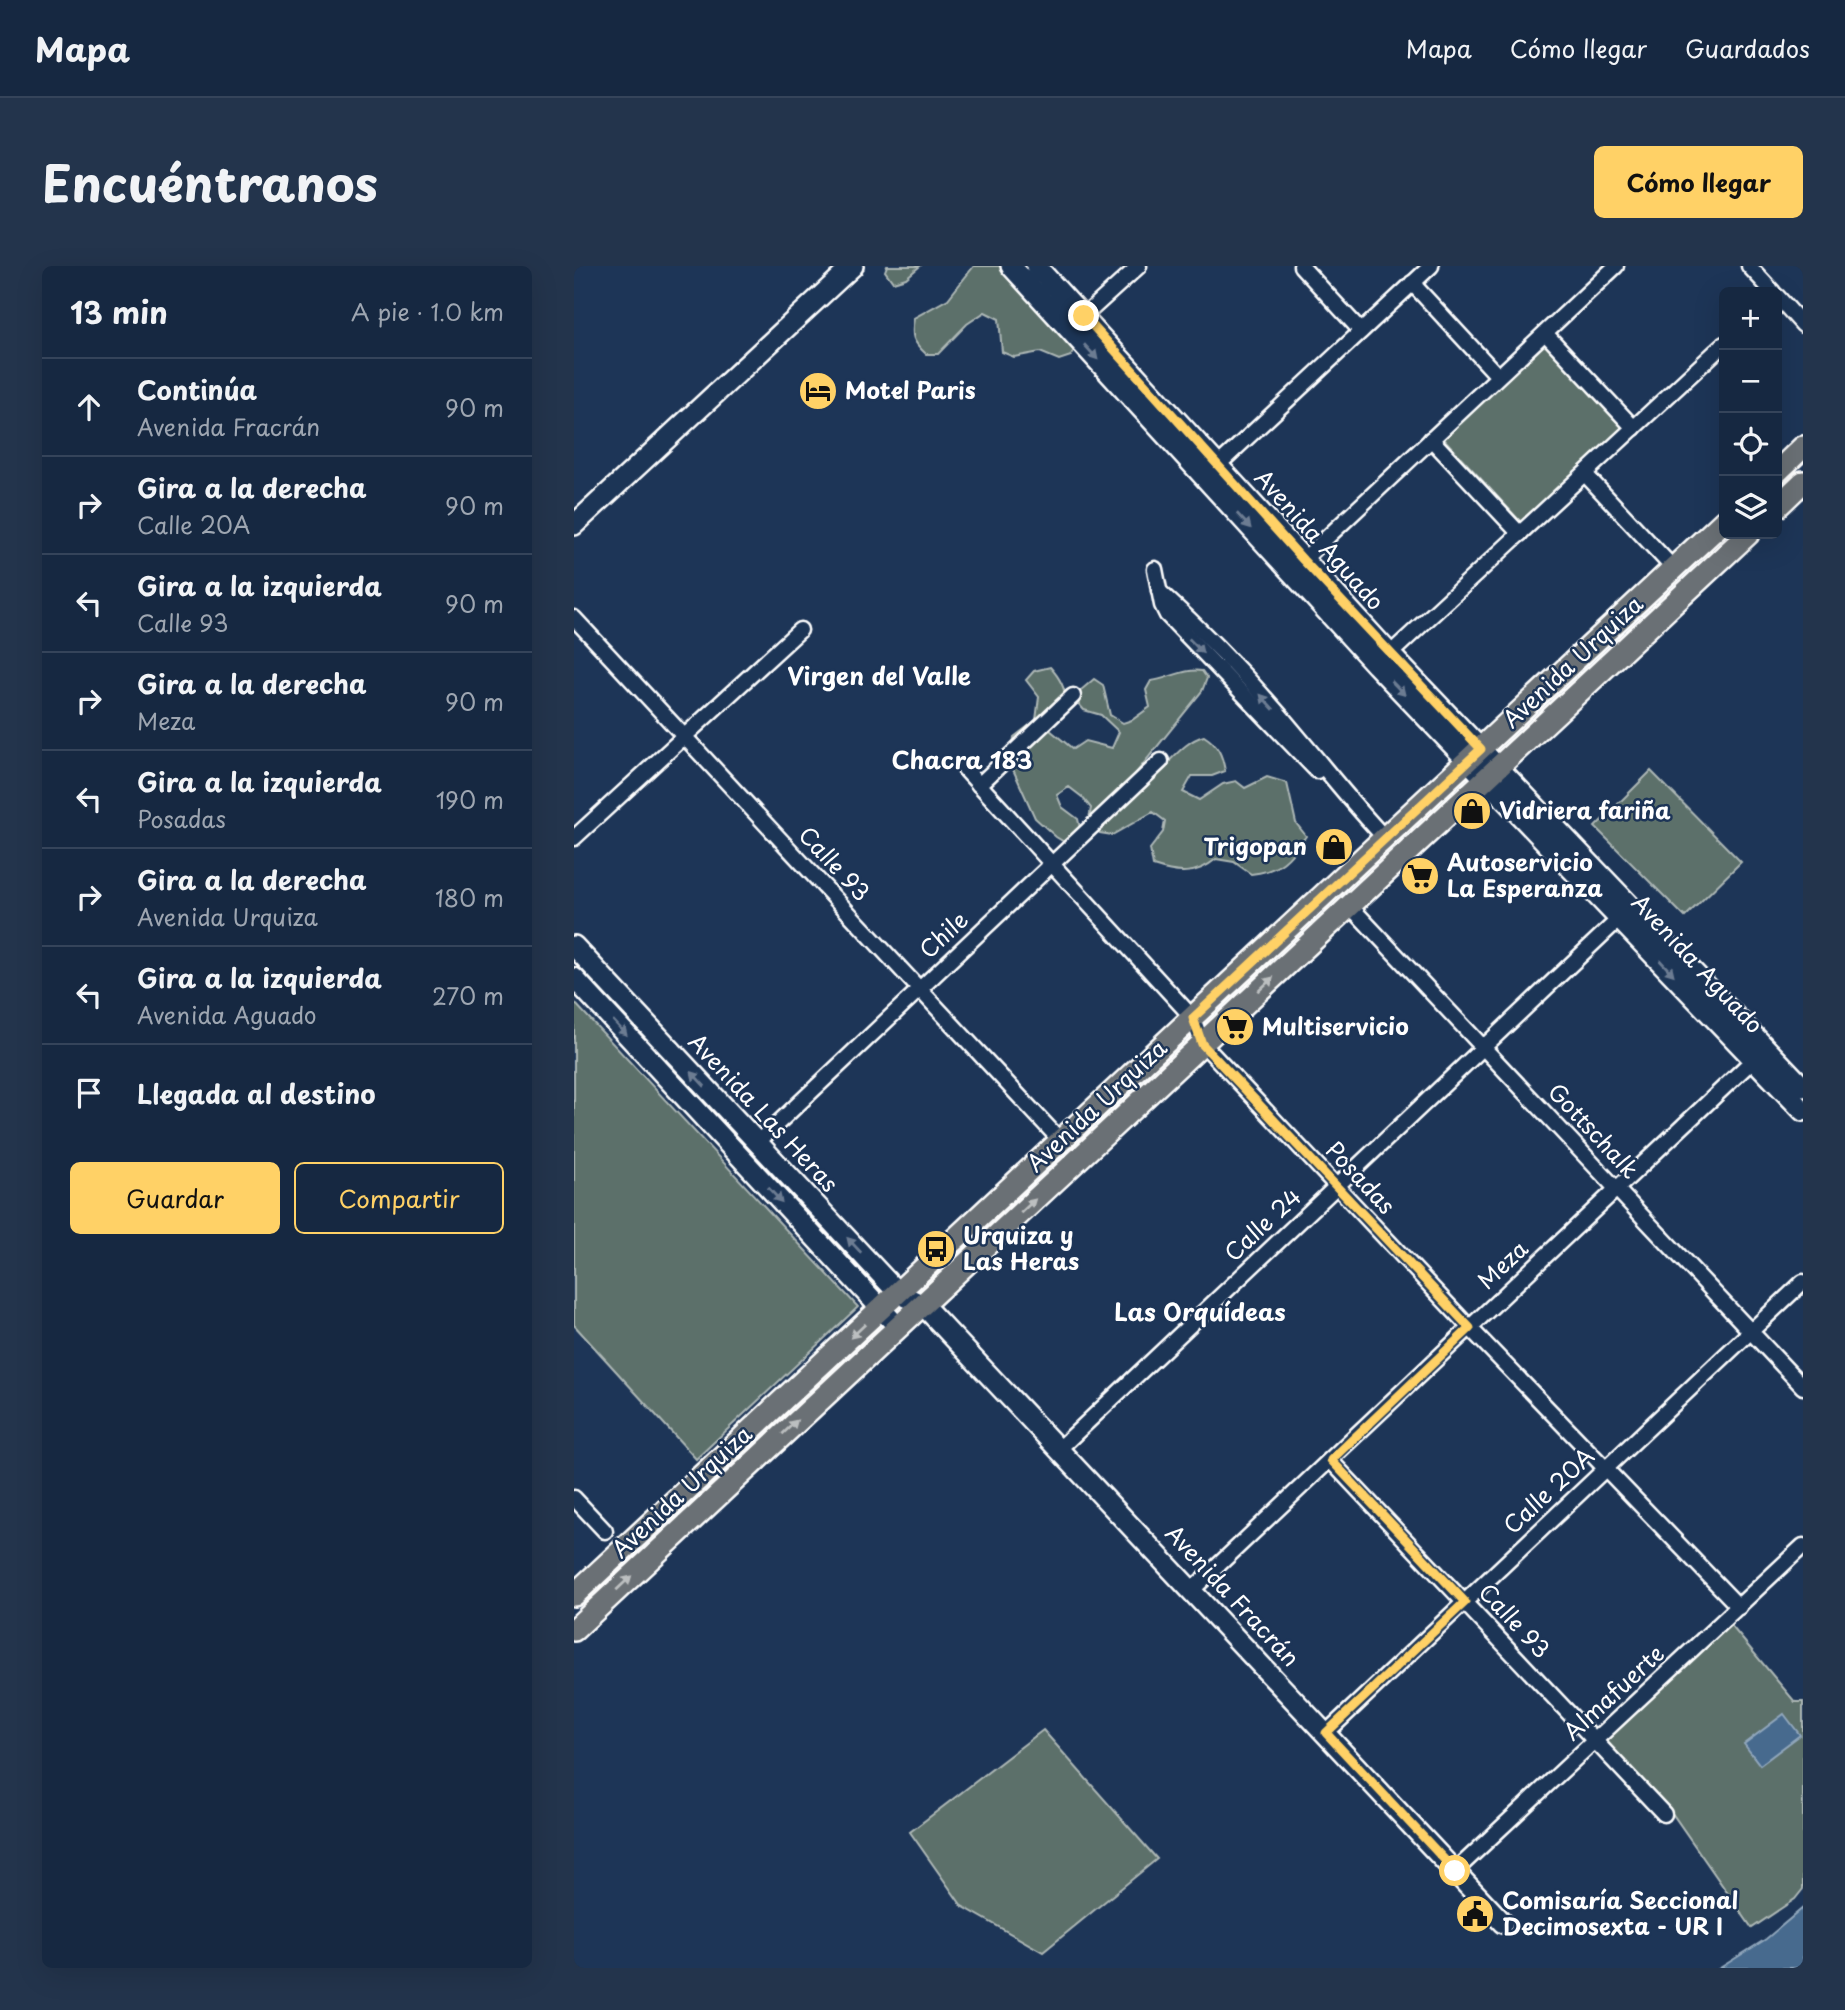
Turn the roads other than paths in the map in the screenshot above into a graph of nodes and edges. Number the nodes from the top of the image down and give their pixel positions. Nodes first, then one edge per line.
1 (853, 266) edge
2 (1011, 266) edge
3 (1036, 266) edge
4 (1139, 266) edge
5 (1301, 266) edge
6 (1431, 266) edge
7 (1616, 266) edge
8 (1749, 266) edge
9 (1412, 283) junction
10 (1768, 287) edge
11 (1782, 302) edge
12 (1084, 316) junction
13 (1803, 324) edge
14 (1361, 331) junction
15 (1545, 333) junction
16 (1719, 349) edge
17 (1498, 376) junction
18 (1634, 428) junction
19 (1431, 439) junction
20 (1803, 447) edge
21 (1218, 465) junction
22 (1782, 467) edge
23 (1585, 474) junction
24 (1803, 482) edge
25 (1782, 502) edge
26 (574, 524) edge
27 (1719, 527) edge
28 (1520, 534) junction
29 (1743, 539) edge
30 (1303, 560) junction
31 (1156, 569) dead end
32 (1674, 569) junction
33 (574, 618) edge
34 (800, 630) dead end
35 (1390, 654) junction
36 (1073, 696) dead end
37 (684, 736) junction
38 (1474, 755) junction
39 (1161, 761) dead end
40 (964, 768) dead end
41 (1492, 773) junction
42 (979, 785) junction
43 (574, 838) edge
44 (1386, 839) junction
45 (1053, 864) junction
46 (1350, 906) junction
47 (1620, 918) junction
48 (574, 946) edge
49 (574, 978) edge
50 (920, 990) junction
51 (1193, 1018) junction
52 (1202, 1044) junction
53 (1483, 1048) junction
54 (1754, 1059) junction
55 (1803, 1087) edge
56 (1803, 1111) edge
57 (1060, 1140) junction
58 (758, 1142) junction
59 (1336, 1186) junction
60 (1617, 1189) junction
61 (1803, 1282) edge
62 (898, 1293) junction
63 (923, 1305) junction
64 (880, 1309) junction
65 (898, 1327) junction
66 (1470, 1328) junction
67 (1751, 1332) junction
68 (1803, 1387) edge
69 (1059, 1449) junction
70 (1331, 1460) junction
71 (1606, 1469) junction
72 (574, 1497) edge
73 (605, 1531) dead end
74 (1803, 1546) edge
75 (1192, 1590) junction
76 (574, 1595) edge
77 (1465, 1602) junction
78 (1739, 1607) junction
79 (574, 1630) edge
80 (1326, 1733) junction
81 (1596, 1741) junction
82 (1664, 1814) dead end
83 (1455, 1871) junction
84 (1503, 1923) dead end

1 - 26 main road
2 -> 38 main road, Avenida Aguado
3 - 12 main road, Avenida Aguado
4 - 12 street
5 - 14 street
6 - 9 street
7 - 15 street
8 - 10 street
9 - 14 street
9 - 17 street
11 - 13 street
12 - 21 main road, Avenida Aguado
14 - 21 street
15 - 17 street
15 - 18 street
16 - 18 street
17 - 19 street
18 - 23 street
19 - 28 street
19 - 30 street
20 - 22 main road
21 - 30 main road, Avenida Aguado
23 - 28 street
23 - 32 street
24 - 25 main road
27 - 32 main road, Avenida Urquiza
28 - 35 street
29 - 41 main road, Avenida Urquiza
30 - 35 main road, Avenida Aguado
31 - 44 street
32 - 38 main road, Avenida Urquiza
33 - 37 street, Calle 93
34 - 37 street
35 - 38 main road, Avenida Aguado
36 - 42 street
37 - 43 street
37 - 50 street, Calle 93
38 - 41 main road, Avenida Aguado
38 - 44 main road, Avenida Urquiza
39 - 45 street, Chile
40 - 42 street, Posadas
41 - 46 main road, Avenida Urquiza
41 - 47 main road, Avenida Aguado
41 - 55 main road, Avenida Aguado
42 - 45 street, Posadas
44 - 51 main road, Avenida Urquiza
45 - 50 street, Chile
45 - 51 street, Posadas
52 -> 46 main road, Avenida Urquiza
46 - 53 street, Gottschalk
47 - 53 street, Calle 24
47 -> 54 main road, Avenida Aguado
58 -> 48 main road, Avenida Las Heras
49 -> 64 main road, Avenida Las Heras
50 - 57 street, Calle 93
50 - 58 street, Chile
51 - 52 street, Posadas
51 - 57 main road, Avenida Urquiza
52 - 59 street, Posadas
63 -> 52 main road, Avenida Urquiza
53 - 59 street, Calle 24
53 - 60 street, Gottschalk
54 - 56 main road, Avenida Aguado
54 - 60 street, Meza
57 - 62 main road, Avenida Urquiza
62 -> 58 main road, Avenida Las Heras
59 - 66 street, Posadas
59 - 69 street, Calle 24
60 - 66 street, Meza
60 - 67 street, Gottschalk
61 - 67 street, Calle 20A
62 - 63 main road, Avenida Las Heras
62 - 64 main road, Avenida Urquiza
63 - 65 main road, Avenida Urquiza
63 - 69 main road, Avenida Fracrán
64 - 65 main road, Avenida Las Heras
64 -> 76 main road, Avenida Urquiza
79 -> 65 main road, Avenida Urquiza
66 - 70 street, Meza
66 - 71 street, Posadas
67 - 68 street, Gottschalk
67 - 71 street, Calle 20A
69 - 75 main road, Avenida Fracrán
70 - 75 street, Meza
70 - 77 street, Calle 93
71 - 77 street, Calle 20A
71 - 78 street, Posadas
72 - 73 street
74 - 78 street, Almafuerte
75 - 80 main road, Avenida Fracrán
77 - 80 street, Calle 20A
77 - 81 street, Calle 93
78 - 81 street, Almafuerte
80 - 83 main road, Avenida Fracrán
81 - 82 street, Calle 93
81 - 83 street, Almafuerte
83 - 84 main road, Avenida Fracrán

